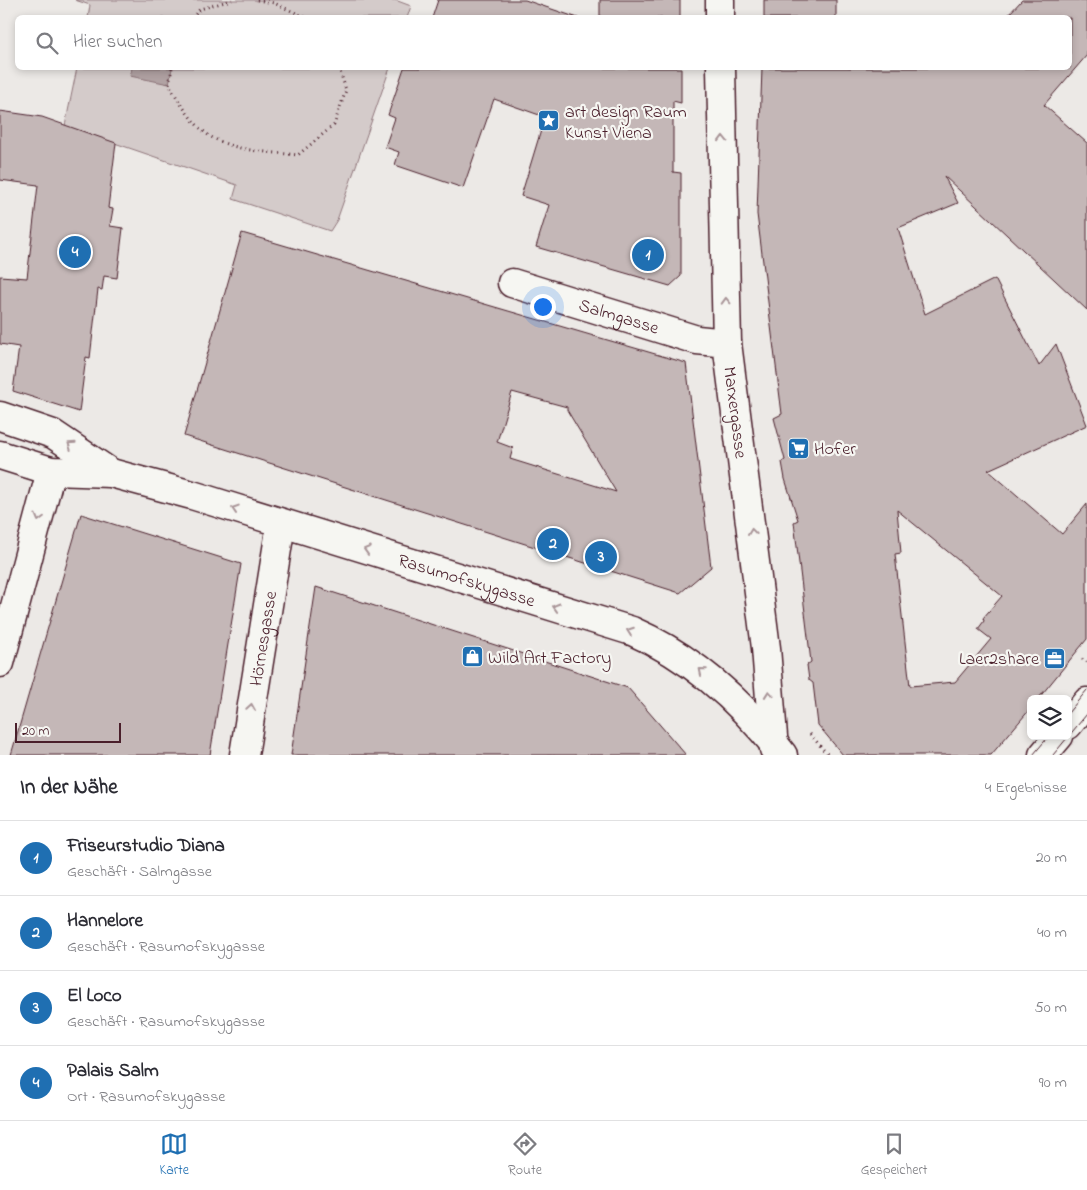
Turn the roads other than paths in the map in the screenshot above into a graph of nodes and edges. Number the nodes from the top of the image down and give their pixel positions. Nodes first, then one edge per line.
1 (720, 0) edge
2 (720, 15) edge
3 (721, 70) edge
4 (512, 283) dead end
5 (727, 344) junction
6 (0, 416) edge
7 (0, 455) edge
8 (51, 471) junction
9 (111, 473) junction
10 (281, 524) junction
11 (0, 663) edge
12 (1087, 702) edge
13 (1072, 720) edge
14 (1056, 740) edge
15 (777, 751) edge
16 (244, 755) edge
17 (1043, 755) edge

1 - 2 street
5 -> 3 street, Marxergasse
4 - 5 street, Salmgasse
15 -> 5 street, Marxergasse
9 -> 6 street, Rasumofskygasse
7 - 8 street, Rasumofskygasse
8 - 9 street, Rasumofskygasse
8 -> 11 street
10 -> 9 street, Rasumofskygasse
15 -> 10 street, Rasumofskygasse
16 -> 10 street, Hörnesgasse
12 - 13 street
14 - 17 street

